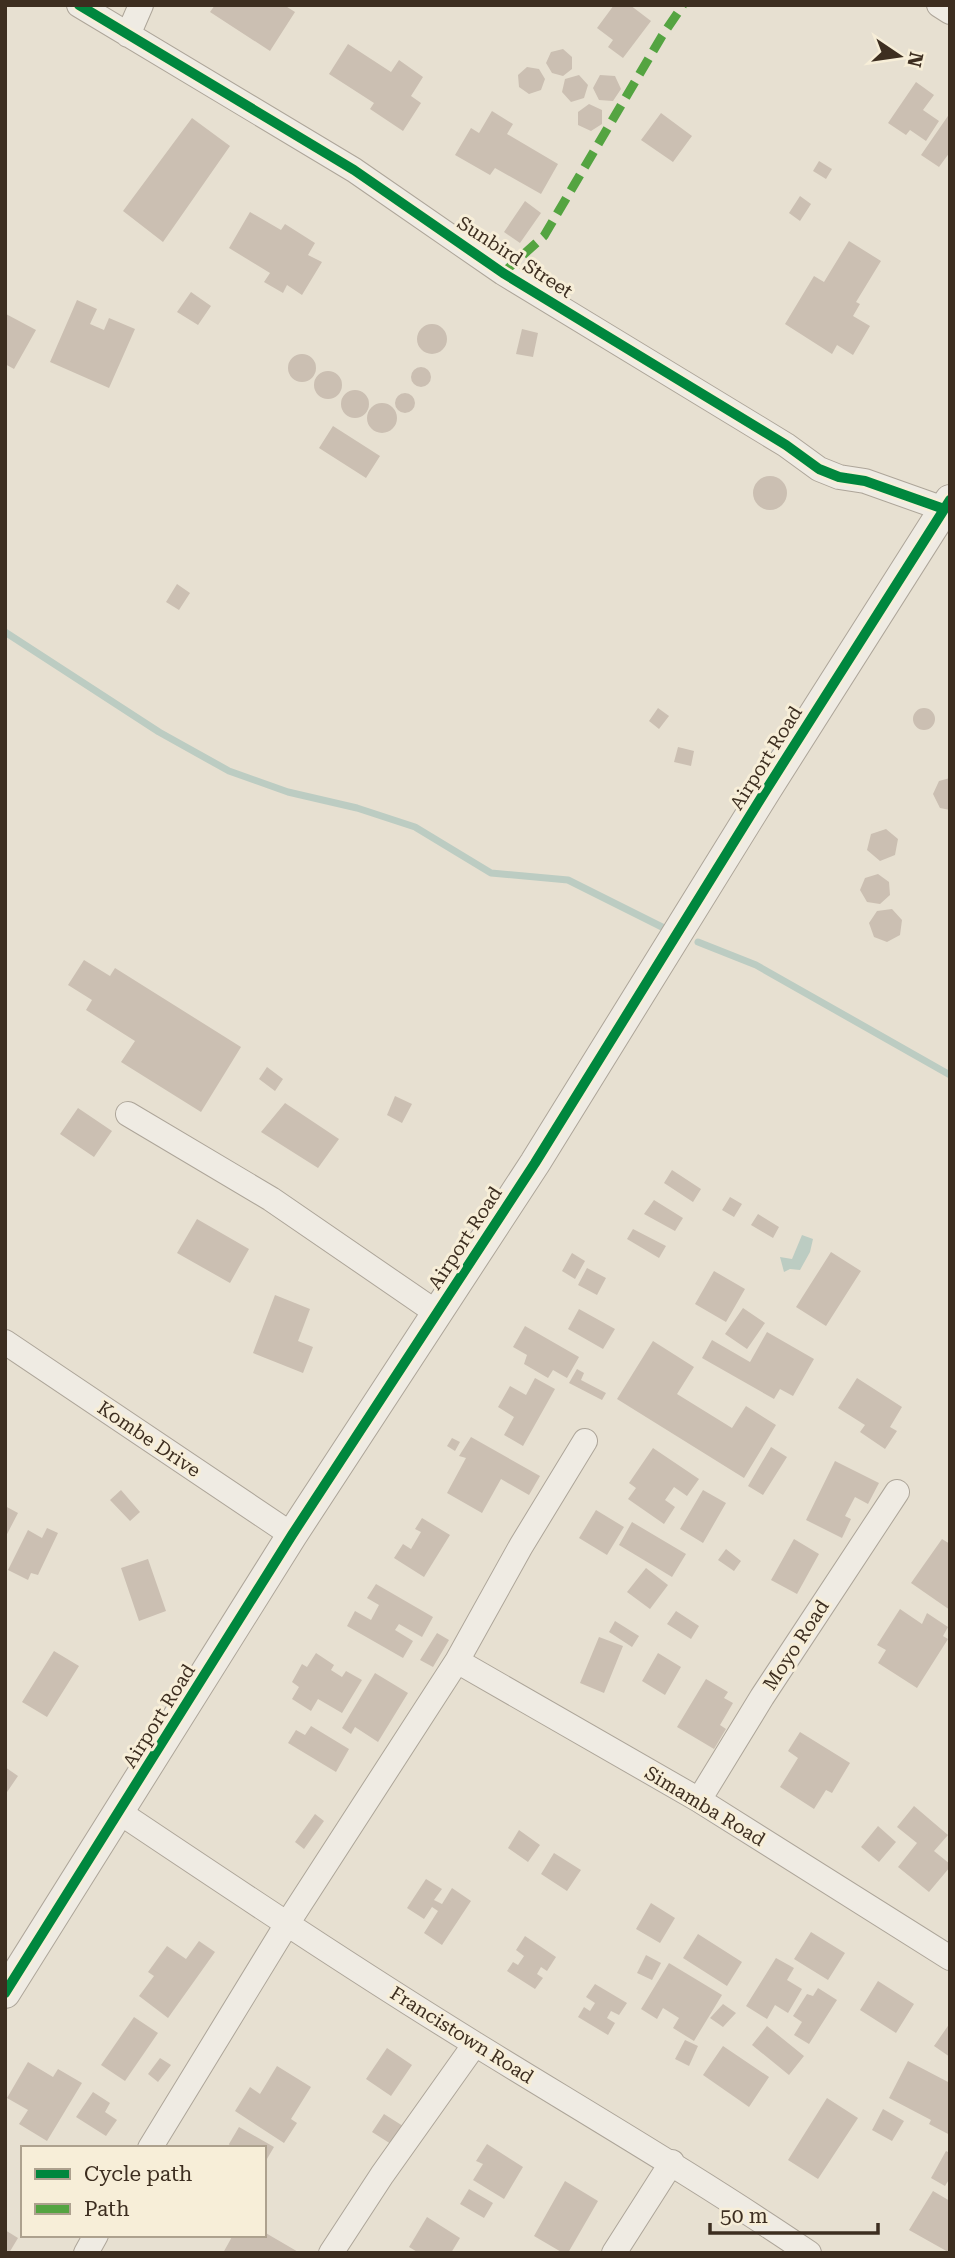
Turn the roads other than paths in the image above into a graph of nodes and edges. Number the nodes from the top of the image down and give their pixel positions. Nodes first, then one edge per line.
1 (79, 5) edge
2 (141, 5) edge
3 (939, 5) edge
4 (950, 12) edge
5 (128, 35) junction
6 (947, 505) edge
7 (128, 1114) dead end
8 (437, 1313) junction
9 (5, 1342) edge
10 (585, 1441) dead end
11 (897, 1492) dead end
12 (292, 1535) junction
13 (457, 1661) junction
14 (699, 1800) junction
15 (119, 1812) junction
16 (287, 1924) junction
17 (947, 1949) edge
18 (5, 1993) edge
19 (475, 2044) junction
20 (151, 2146) edge
21 (671, 2162) junction
22 (95, 2237) edge
23 (86, 2253) edge
24 (331, 2253) edge
25 (614, 2253) edge
26 (809, 2253) edge

1 - 5 street, Sunbird Street
2 - 5 street
3 - 4 street
5 - 6 street, Sunbird Street
6 - 8 street, Airport Road
7 - 8 street
8 - 12 street, Airport Road
9 - 12 street, Kombe Drive
10 - 13 street
11 - 14 street, Moyo Road
12 - 15 street, Airport Road
13 - 14 street, Simamba Road
13 - 16 street
14 - 17 street, Simamba Road
15 - 16 street, Francistown Road
15 - 18 street, Airport Road
16 - 19 street, Francistown Road
16 - 20 street
19 - 21 street, Francistown Road
19 - 24 street
21 - 25 street
21 - 26 street, Francistown Road
22 - 23 street

